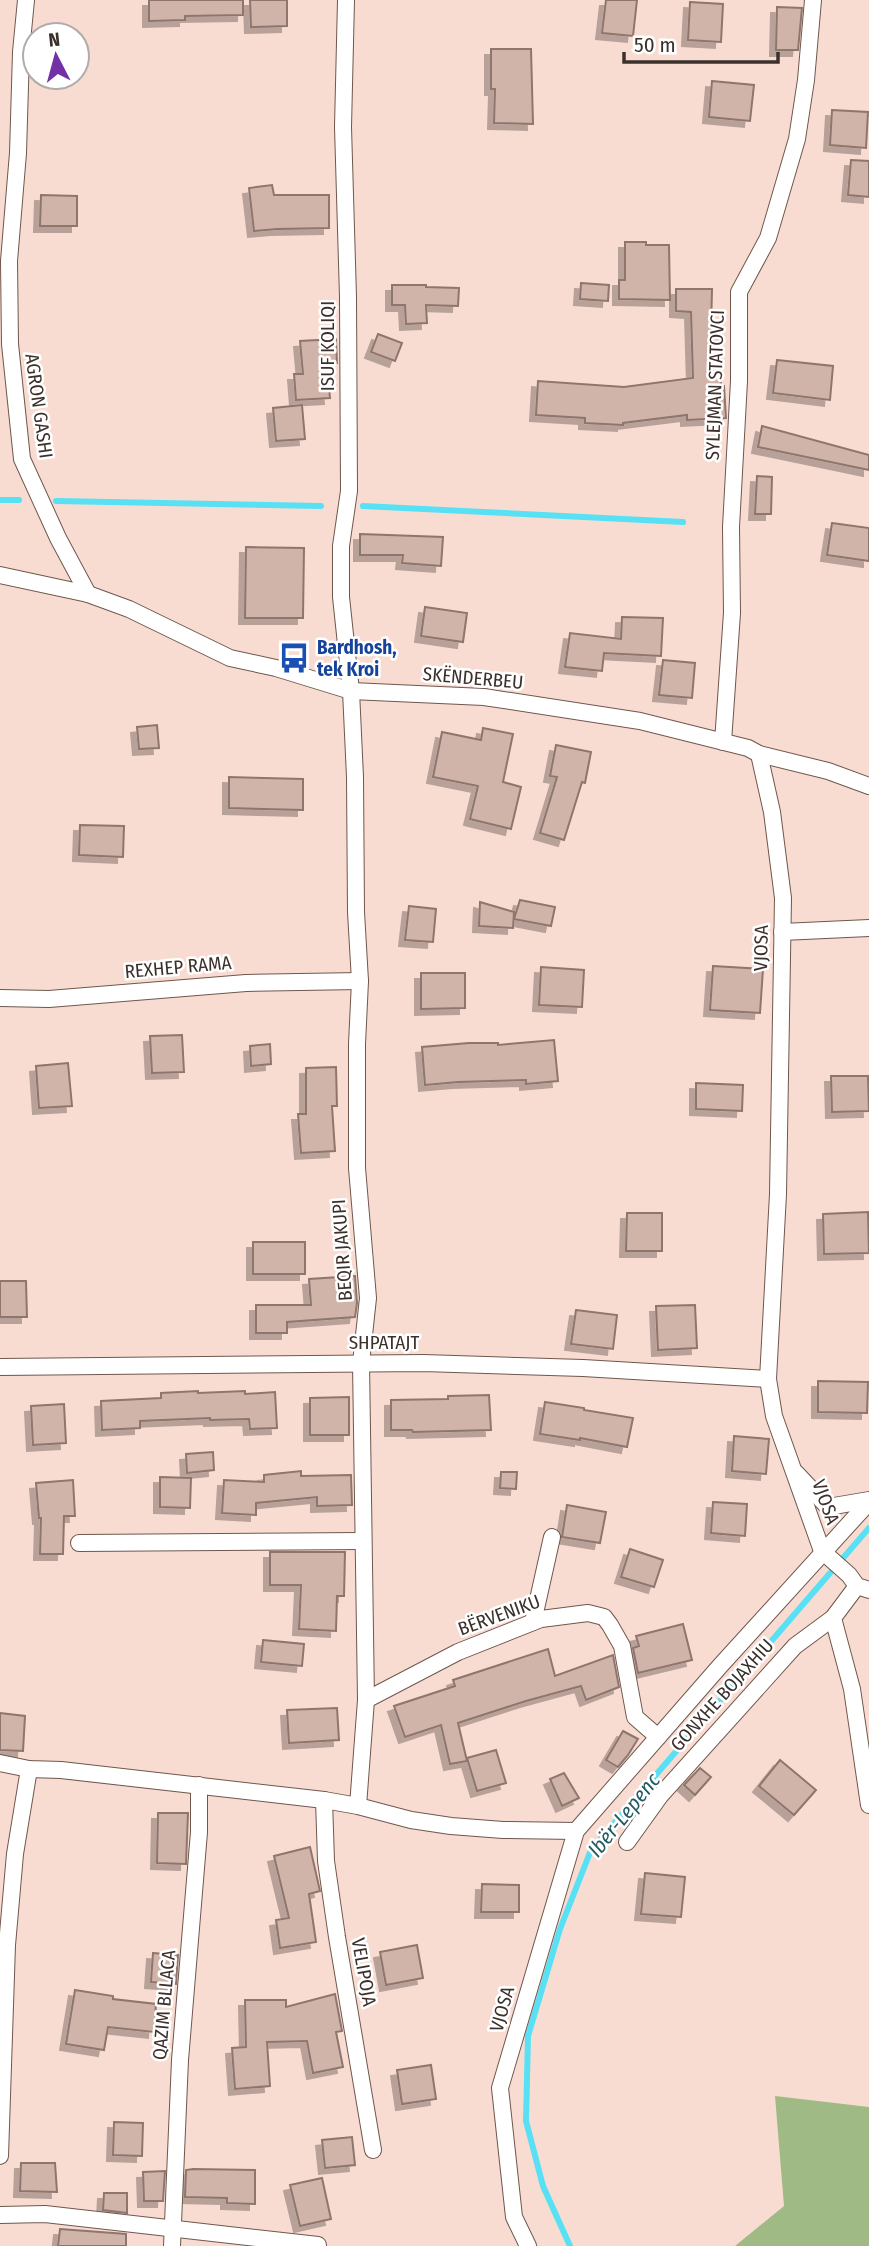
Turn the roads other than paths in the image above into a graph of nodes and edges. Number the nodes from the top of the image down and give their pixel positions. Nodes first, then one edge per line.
1 (26, 0) edge
2 (346, 0) edge
3 (813, 0) edge
4 (0, 575) edge
5 (88, 594) junction
6 (351, 691) junction
7 (723, 742) junction
8 (758, 754) junction
9 (869, 786) edge
10 (869, 928) edge
11 (782, 932) junction
12 (360, 981) junction
13 (0, 998) edge
14 (361, 1363) junction
15 (0, 1367) edge
16 (768, 1379) junction
17 (792, 1469) junction
18 (869, 1501) edge
19 (552, 1538) dead end
20 (363, 1541) junction
21 (79, 1543) dead end
22 (822, 1551) junction
23 (858, 1584) edge
24 (833, 1618) junction
25 (533, 1622) junction
26 (366, 1700) junction
27 (659, 1737) junction
28 (0, 1763) edge
29 (29, 1769) junction
30 (199, 1784) junction
31 (324, 1800) junction
32 (869, 1805) edge
33 (358, 1806) junction
34 (576, 1831) junction
35 (627, 1842) dead end
36 (373, 2150) dead end
37 (0, 2156) edge
38 (0, 2215) edge
39 (173, 2238) edge
40 (318, 2245) edge
41 (528, 2246) edge

1 - 5 street, AGRON GASHI
2 - 6 street, ISUF KOLIQI
3 - 7 street, SYLEJMAN STATOVCI
4 - 5 street, SKËNDERBEU
5 - 6 street, SKËNDERBEU
6 - 7 street, SKËNDERBEU
6 - 12 street, BEQIR JAKUPI
7 - 8 street, SKËNDERBEU
8 - 9 street, SKËNDERBEU
8 - 11 street, VJOSA
10 - 11 street
11 - 16 street, VJOSA
12 - 13 street, REXHEP RAMA
12 - 14 street, BEQIR JAKUPI
14 - 15 street, SHPATAJT
14 - 16 street, SHPATAJT
14 - 20 street, BEQIR JAKUPI
16 - 17 street, VJOSA
17 - 18 street
17 - 22 street, VJOSA
18 - 22 street
19 - 25 street
20 - 21 street
20 - 26 street, BEQIR JAKUPI
22 - 23 street
22 - 27 street, VJOSA
23 - 24 street, GONXHE BOJAXHIU
24 - 32 street
24 - 35 street, GONXHE BOJAXHIU
25 - 26 street, BËRVENIKU
25 - 27 street, BËRVENIKU
26 - 33 street, BEQIR JAKUPI
27 - 34 street, VJOSA
28 - 29 street
29 - 30 street
29 - 37 street
30 - 31 street
30 - 39 street, QAZIM BLLACA
31 - 33 street
31 - 36 street, VELIPOJA
33 - 34 street
34 - 41 street, VJOSA
38 - 39 street
39 - 40 street

